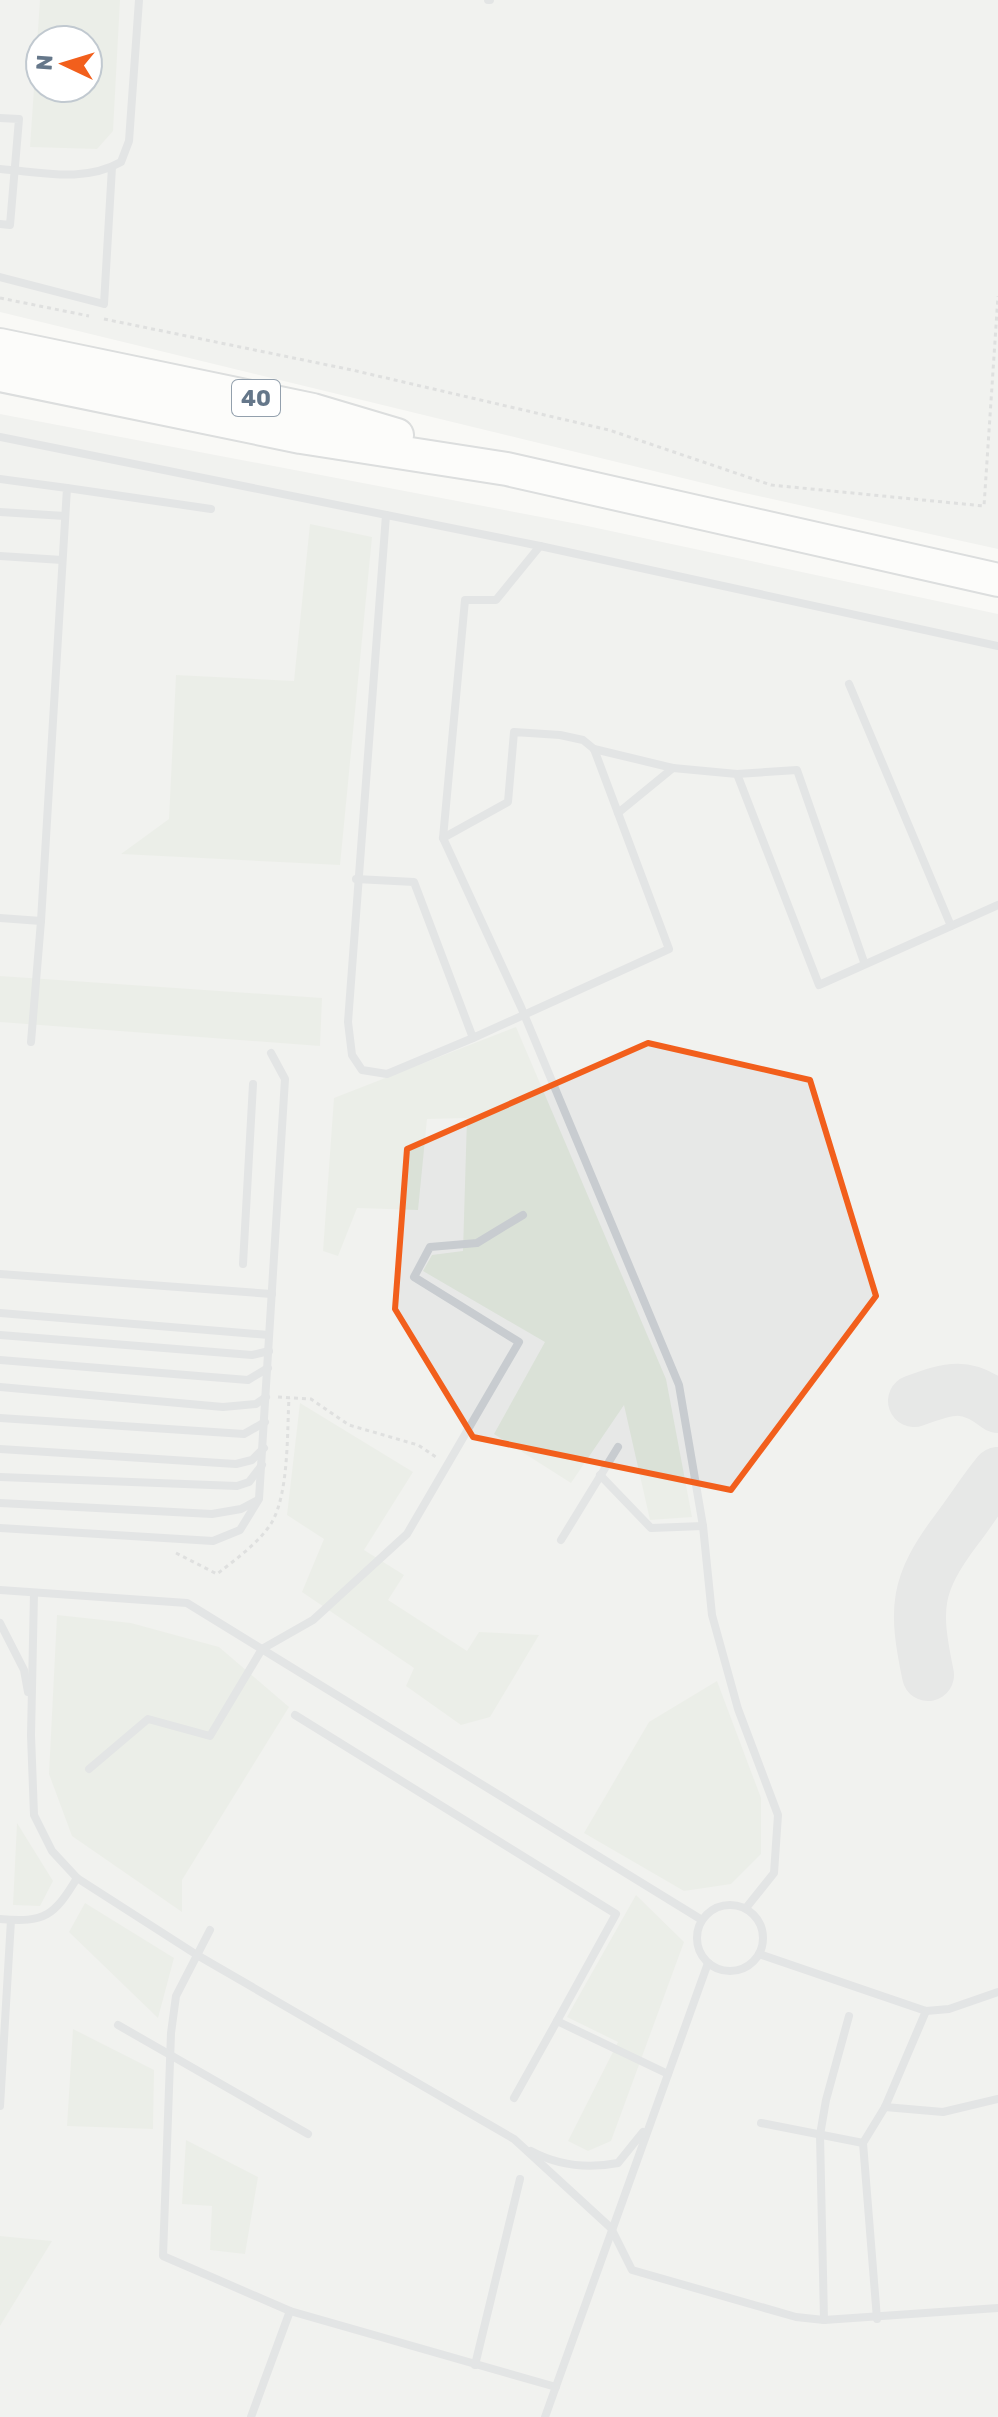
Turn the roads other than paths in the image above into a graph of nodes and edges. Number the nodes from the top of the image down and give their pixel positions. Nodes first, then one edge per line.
1 (139, 0) edge
2 (0, 118) edge
3 (112, 167) junction
4 (0, 169) edge
5 (15, 170) junction
6 (0, 224) edge
7 (0, 277) edge
8 (0, 345) edge
9 (0, 375) edge
10 (0, 437) edge
11 (507, 469) junction
12 (0, 479) edge
13 (67, 488) junction
14 (211, 509) dead end
15 (0, 512) edge
16 (386, 515) junction
17 (65, 516) junction
18 (540, 546) junction
19 (0, 556) edge
20 (62, 560) junction
21 (998, 580) edge
22 (998, 646) edge
23 (849, 684) dead end
24 (594, 749) junction
25 (673, 768) junction
26 (737, 774) junction
27 (618, 813) junction
28 (443, 838) junction
29 (356, 879) junction
30 (998, 905) edge
31 (0, 918) edge
32 (41, 921) junction
33 (951, 926) junction
34 (864, 962) junction
35 (523, 1013) junction
36 (473, 1038) junction
37 (31, 1042) dead end
38 (271, 1053) dead end
39 (253, 1084) dead end
40 (523, 1215) dead end
41 (243, 1264) dead end
42 (0, 1274) edge
43 (272, 1294) junction
44 (0, 1313) edge
45 (0, 1335) edge
46 (269, 1335) junction
47 (269, 1351) junction
48 (0, 1360) edge
49 (268, 1368) junction
50 (0, 1387) edge
51 (266, 1397) junction
52 (0, 1418) edge
53 (265, 1422) junction
54 (618, 1447) dead end
55 (264, 1448) junction
56 (0, 1449) edge
57 (262, 1465) junction
58 (600, 1475) junction
59 (0, 1477) edge
60 (259, 1499) junction
61 (0, 1503) edge
62 (703, 1526) junction
63 (0, 1528) edge
64 (561, 1540) dead end
65 (0, 1590) edge
66 (34, 1593) junction
67 (0, 1623) edge
68 (262, 1649) junction
69 (31, 1711) junction
70 (295, 1715) dead end
71 (89, 1769) dead end
72 (77, 1878) junction
73 (746, 1908) junction
74 (0, 1919) edge
75 (11, 1920) junction
76 (702, 1920) junction
77 (210, 1930) dead end
78 (759, 1954) junction
79 (197, 1955) junction
80 (708, 1963) junction
81 (998, 1992) edge
82 (926, 2011) junction
83 (849, 2016) dead end
84 (557, 2021) junction
85 (118, 2025) dead end
86 (170, 2055) junction
87 (668, 2074) junction
88 (514, 2098) dead end
89 (998, 2099) edge
90 (0, 2106) edge
91 (885, 2107) junction
92 (650, 2122) junction
93 (761, 2123) dead end
94 (308, 2134) dead end
95 (820, 2135) junction
96 (863, 2143) junction
97 (520, 2145) junction
98 (520, 2179) dead end
99 (611, 2228) junction
100 (998, 2308) edge
101 (290, 2311) junction
102 (877, 2319) junction
103 (824, 2320) junction
104 (475, 2365) junction
105 (556, 2387) junction
106 (251, 2417) edge
107 (545, 2417) edge

1 - 3 lane
2 - 5 lane
3 - 5 lane
3 - 7 lane
4 - 5 lane
5 - 6 lane
8 - 11 highway, 40
9 - 11 highway, 40
10 - 16 lane
11 - 21 highway, 40
12 - 13 lane
13 - 14 lane
13 - 17 lane
15 - 17 lane
16 - 18 lane
16 - 29 lane
17 - 20 lane
18 - 22 lane
18 - 28 lane
19 - 20 lane
20 - 32 lane
23 - 33 lane
24 - 25 lane
24 - 27 lane
24 - 28 lane
25 - 26 lane
25 - 27 lane
26 - 34 lane
26 - 34 lane
27 - 35 lane
28 - 35 lane
29 - 36 lane
29 - 36 lane
30 - 33 lane
31 - 32 lane
32 - 37 lane
33 - 34 lane
35 - 36 lane
35 - 62 lane
38 - 43 lane
39 - 41 lane
40 - 68 lane
42 - 43 lane
43 - 46 lane
44 - 46 lane
45 - 47 lane
46 - 47 lane
47 - 49 lane
48 - 49 lane
49 - 51 lane
50 - 51 lane
51 - 53 lane
52 - 53 lane
53 - 55 lane
54 - 58 lane
55 - 56 lane
55 - 57 lane
57 - 59 lane
57 - 60 lane
58 - 62 lane
58 - 64 lane
60 - 61 lane
60 - 63 lane
62 - 73 lane
65 - 66 lane
66 - 68 lane
66 - 69 lane
67 - 69 lane
68 - 71 lane
68 - 76 lane
69 - 72 lane
70 - 84 lane
72 - 75 lane
72 - 79 lane
73 - 76 lane
73 - 78 lane
74 - 75 lane
75 - 90 lane
76 - 80 lane
77 - 79 lane
78 - 80 lane
78 - 82 lane
79 - 86 lane
79 - 97 lane
80 - 87 lane
81 - 82 lane
82 - 91 lane
83 - 95 lane
84 - 87 lane
84 - 88 lane
85 - 86 lane
86 - 94 lane
86 - 101 lane
87 - 92 lane
89 - 91 lane
91 - 96 lane
92 - 97 lane
92 - 99 lane
93 - 95 lane
95 - 96 lane
95 - 103 lane
96 - 102 lane
97 - 99 lane
98 - 104 lane
99 - 103 lane
99 - 105 lane
100 - 102 lane
101 - 104 lane
101 - 106 lane
102 - 103 lane
104 - 105 lane
105 - 107 lane

